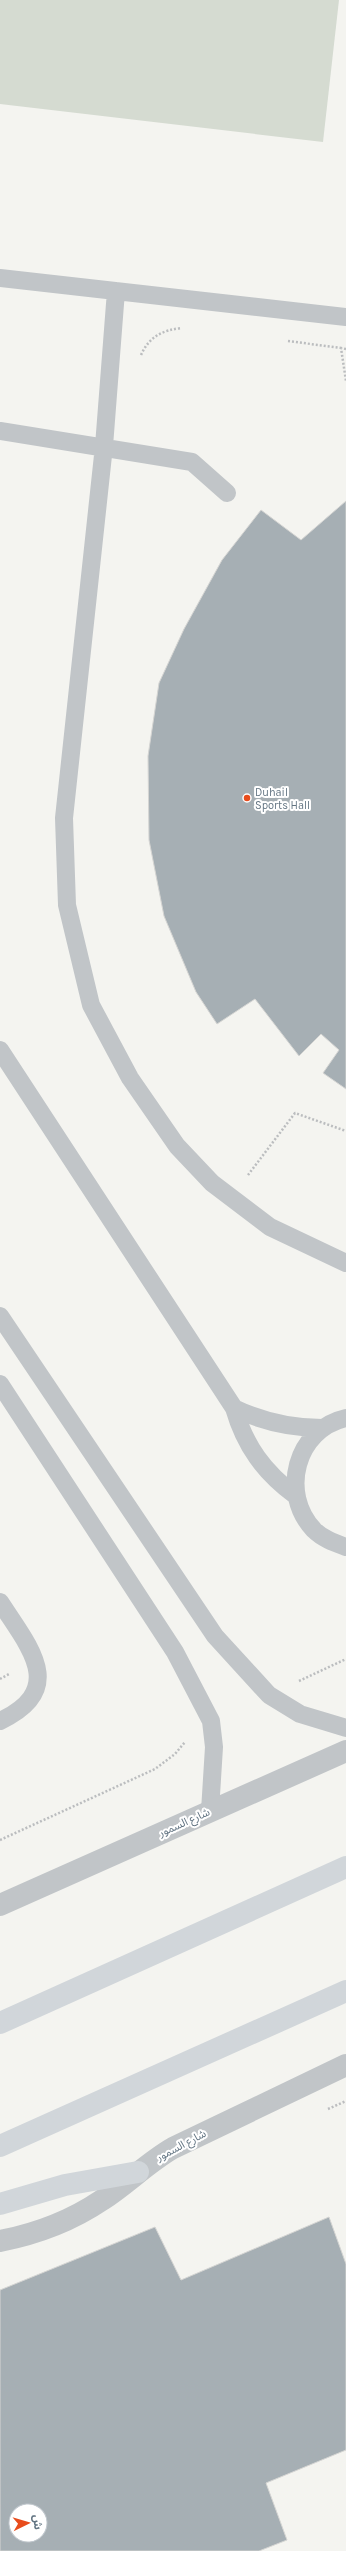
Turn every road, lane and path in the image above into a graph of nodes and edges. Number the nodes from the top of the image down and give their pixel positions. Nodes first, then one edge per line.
1 (0, 278) edge
2 (116, 291) junction
3 (346, 317) edge
4 (184, 328) dead end
5 (280, 339) dead end
6 (341, 348) junction
7 (346, 349) edge
8 (111, 358) junction
9 (346, 381) edge
10 (0, 431) edge
11 (104, 446) junction
12 (227, 493) dead end
13 (0, 1050) edge
14 (346, 1130) edge
15 (232, 1198) junction
16 (346, 1264) edge
17 (0, 1316) edge
18 (0, 1384) edge
19 (234, 1408) junction
20 (346, 1418) edge
21 (322, 1428) junction
22 (295, 1495) junction
23 (346, 1547) edge
24 (0, 1602) edge
25 (346, 1659) edge
26 (269, 1695) junction
27 (0, 1721) edge
28 (211, 1721) junction
29 (346, 1728) edge
30 (346, 1751) edge
31 (210, 1810) junction
32 (0, 1840) edge
33 (346, 1867) edge
34 (0, 1905) edge
35 (346, 1991) edge
36 (0, 2023) edge
37 (346, 2065) edge
38 (0, 2146) edge
39 (138, 2172) junction
40 (0, 2204) edge
41 (0, 2241) edge

1 - 2 lane
2 - 3 lane
2 - 8 lane
4 - 8 path
5 - 6 path
6 - 7 path
6 - 9 path
8 - 11 lane
10 - 11 lane
11 - 12 lane
11 - 15 lane
13 - 19 lane
14 - 15 path
15 - 16 lane
17 - 26 lane
18 - 28 lane
19 - 21 lane
19 - 22 lane
20 - 21 lane
21 - 22 lane
22 - 23 lane
24 - 27 lane
25 - 26 path
26 - 29 lane
28 - 31 lane
28 - 32 path
30 - 31 street, شارع السمور
31 - 34 street, شارع السمور
33 - 36 main road
35 - 38 main road
37 - 39 street, شارع السمور
39 - 40 main road
39 - 41 street, شارع السمور

